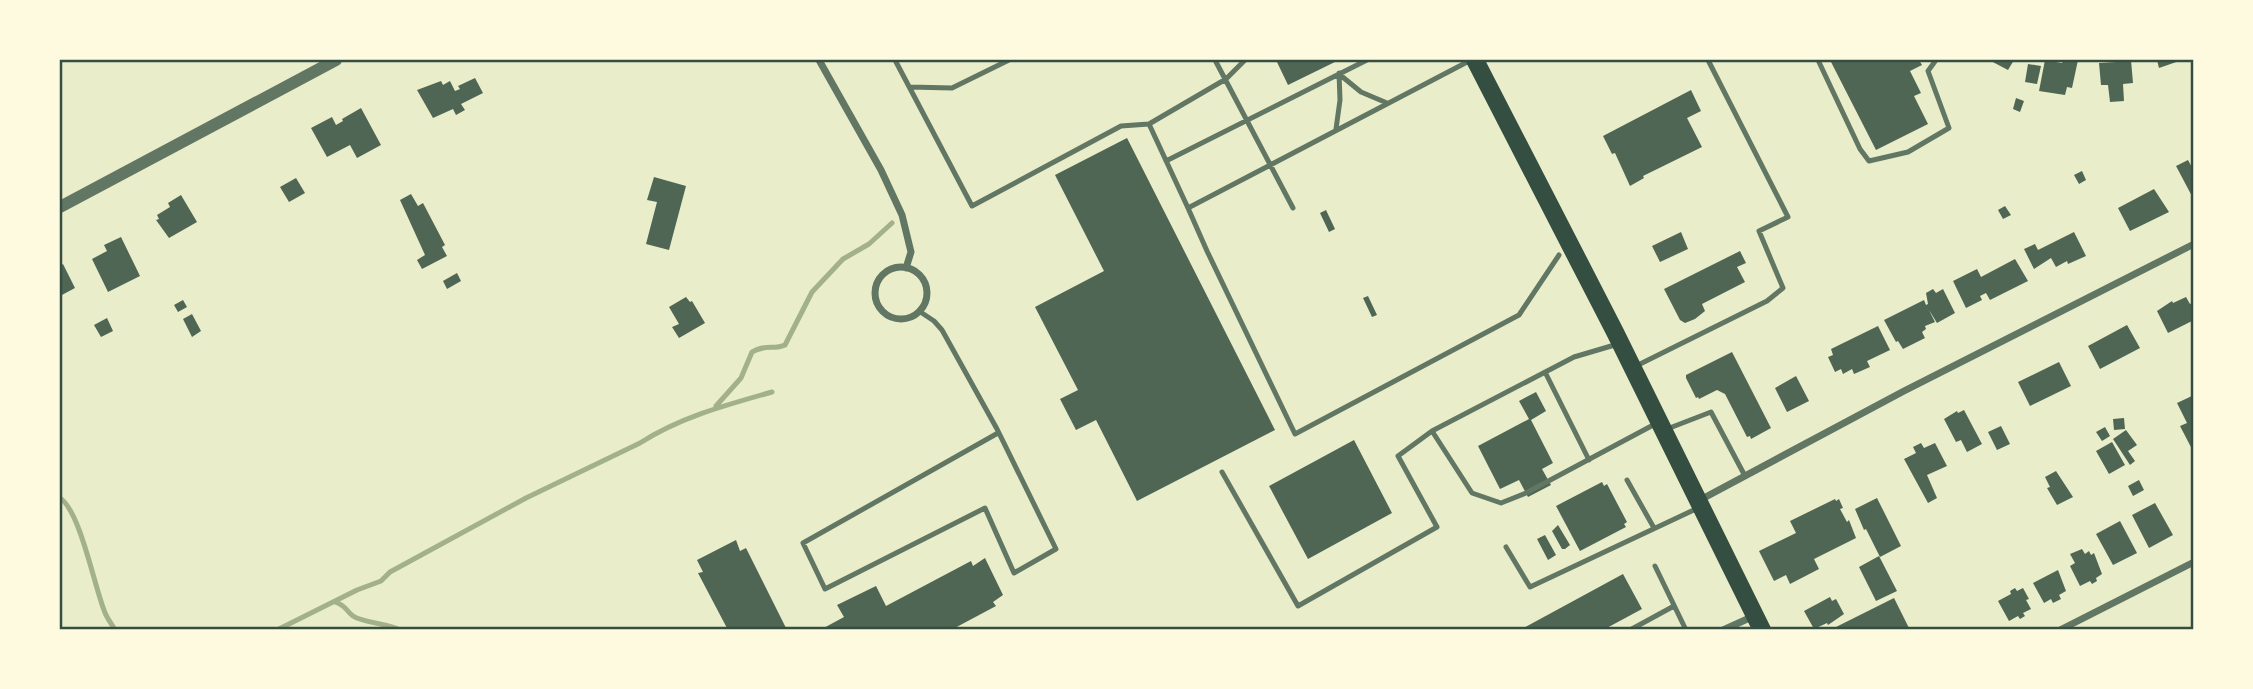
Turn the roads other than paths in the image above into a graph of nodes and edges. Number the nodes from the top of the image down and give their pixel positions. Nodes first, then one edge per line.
1 (336, 60) edge
2 (819, 60) edge
3 (895, 60) edge
4 (1009, 60) edge
5 (1215, 60) edge
6 (1245, 60) edge
7 (1367, 60) edge
8 (1473, 60) edge
9 (1708, 60) edge
10 (1818, 60) edge
11 (1936, 60) edge
12 (1339, 74) junction
13 (1226, 79) junction
14 (910, 87) junction
15 (1387, 103) junction
16 (1248, 121) junction
17 (1149, 124) junction
18 (1336, 129) junction
19 (1166, 161) junction
20 (1270, 163) junction
21 (60, 208) edge
22 (1188, 208) junction
23 (1293, 208) dead end
24 (2193, 244) edge
25 (1559, 255) dead end
26 (906, 268) junction
27 (919, 311) junction
28 (1621, 343) junction
29 (1633, 368) junction
30 (1545, 372) junction
31 (1661, 426) junction
32 (1432, 431) junction
33 (999, 433) junction
34 (1589, 460) junction
35 (1222, 472) dead end
36 (1745, 476) junction
37 (1627, 480) dead end
38 (1700, 504) junction
39 (1654, 528) junction
40 (1506, 547) dead end
41 (2193, 562) edge
42 (1655, 566) dead end
43 (1674, 606) junction
44 (1758, 622) edge
45 (1630, 629) edge
46 (1686, 629) edge
47 (1723, 629) edge
48 (2060, 629) edge

1 - 21 street
2 - 26 street
3 - 14 lane
4 - 14 lane
5 - 13 lane
6 - 13 lane
7 - 12 lane
8 - 15 lane
8 - 28 highway
9 - 29 lane
10 - 11 lane
12 - 15 lane
12 - 16 lane
12 - 18 lane
13 - 16 lane
13 - 17 lane
14 - 17 lane
15 - 18 lane
16 - 19 lane
16 - 20 lane
17 - 19 lane
18 - 20 lane
19 - 22 lane
20 - 22 lane
20 - 23 lane
22 - 25 lane
24 - 36 street
26 - 27 street
26 - 27 street
27 - 33 lane
28 - 29 highway
28 - 30 lane
29 - 31 highway
30 - 32 lane
30 - 34 lane
31 - 34 lane
31 - 36 lane
31 - 38 highway
32 - 34 lane
32 - 35 lane
33 - 33 lane
36 - 38 street
37 - 39 lane
38 - 39 lane
38 - 44 highway
39 - 40 lane
41 - 48 street
42 - 43 lane
43 - 45 lane
43 - 46 lane
44 - 47 street

